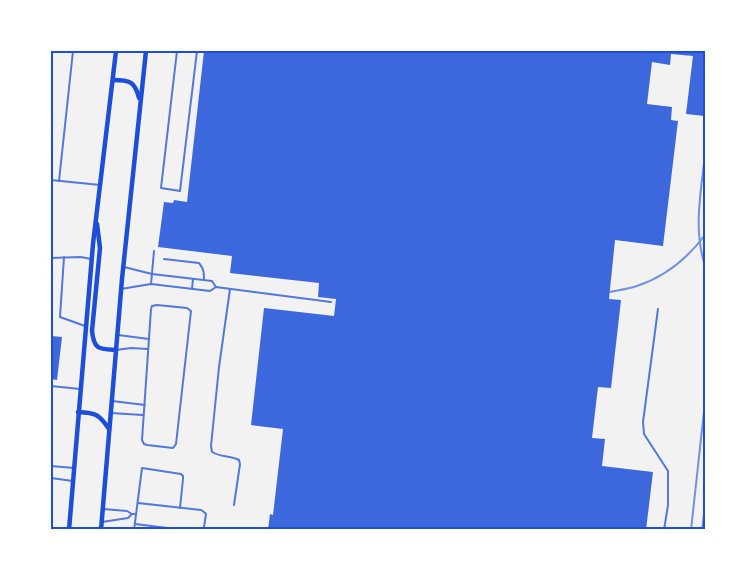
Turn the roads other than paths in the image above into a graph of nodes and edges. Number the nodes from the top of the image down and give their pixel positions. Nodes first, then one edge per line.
1 (73, 51) edge
2 (116, 51) edge
3 (146, 51) edge
4 (177, 51) edge
5 (197, 51) edge
6 (113, 80) junction
7 (140, 102) junction
8 (51, 180) edge
9 (59, 181) junction
10 (100, 185) junction
11 (96, 217) junction
12 (154, 251) dead end
13 (64, 257) junction
14 (51, 258) edge
15 (92, 259) junction
16 (164, 259) dead end
17 (124, 266) junction
18 (152, 274) junction
19 (193, 279) junction
20 (204, 280) junction
21 (151, 284) junction
22 (216, 287) junction
23 (121, 289) junction
24 (192, 289) junction
25 (230, 289) junction
26 (331, 302) dead end
27 (658, 309) dead end
28 (86, 327) junction
29 (118, 335) junction
30 (149, 339) junction
31 (148, 349) junction
32 (116, 350) junction
33 (51, 386) edge
34 (80, 390) junction
35 (112, 401) junction
36 (145, 405) junction
37 (78, 412) junction
38 (111, 413) junction
39 (144, 415) junction
40 (109, 430) junction
41 (51, 466) edge
42 (74, 468) junction
43 (51, 478) edge
44 (72, 481) junction
45 (138, 503) junction
46 (234, 505) dead end
47 (180, 508) junction
48 (103, 509) junction
49 (132, 514) junction
50 (136, 514) junction
51 (102, 522) junction
52 (135, 524) junction
53 (163, 529) edge
54 (69, 530) edge
55 (101, 530) edge
56 (134, 530) edge
57 (184, 530) edge
58 (202, 530) edge
59 (664, 530) edge

1 - 9 lane
2 - 6 main road
3 - 7 main road
4 - 5 lane
6 - 7 main road
6 - 10 main road
7 - 17 main road
8 - 9 lane
9 - 10 lane
10 - 11 main road
11 - 15 main road
11 - 32 main road
12 - 18 lane
13 - 14 lane
13 - 15 lane
13 - 28 lane
15 - 28 main road
16 - 20 lane
17 - 18 lane
17 - 23 main road
18 - 19 lane
18 - 21 lane
19 - 20 lane
19 - 24 lane
20 - 22 lane
21 - 23 lane
21 - 24 lane
22 - 24 lane
22 - 25 lane
23 - 29 main road
25 - 26 lane
25 - 46 lane
27 - 59 lane
28 - 34 main road
29 - 30 lane
29 - 32 main road
30 - 31 lane
30 - 39 lane
31 - 32 lane
31 - 36 lane
32 - 35 main road
33 - 34 lane
34 - 37 main road
35 - 36 lane
35 - 38 main road
36 - 39 lane
37 - 40 main road
37 - 42 main road
38 - 39 lane
38 - 40 main road
40 - 48 main road
41 - 42 lane
42 - 44 main road
43 - 44 lane
44 - 54 main road
45 - 47 lane
45 - 47 lane
45 - 50 lane
47 - 58 lane
48 - 49 lane
48 - 51 main road
49 - 50 lane
49 - 51 lane
50 - 52 lane
51 - 55 main road
52 - 53 lane
52 - 56 lane
53 - 57 lane

